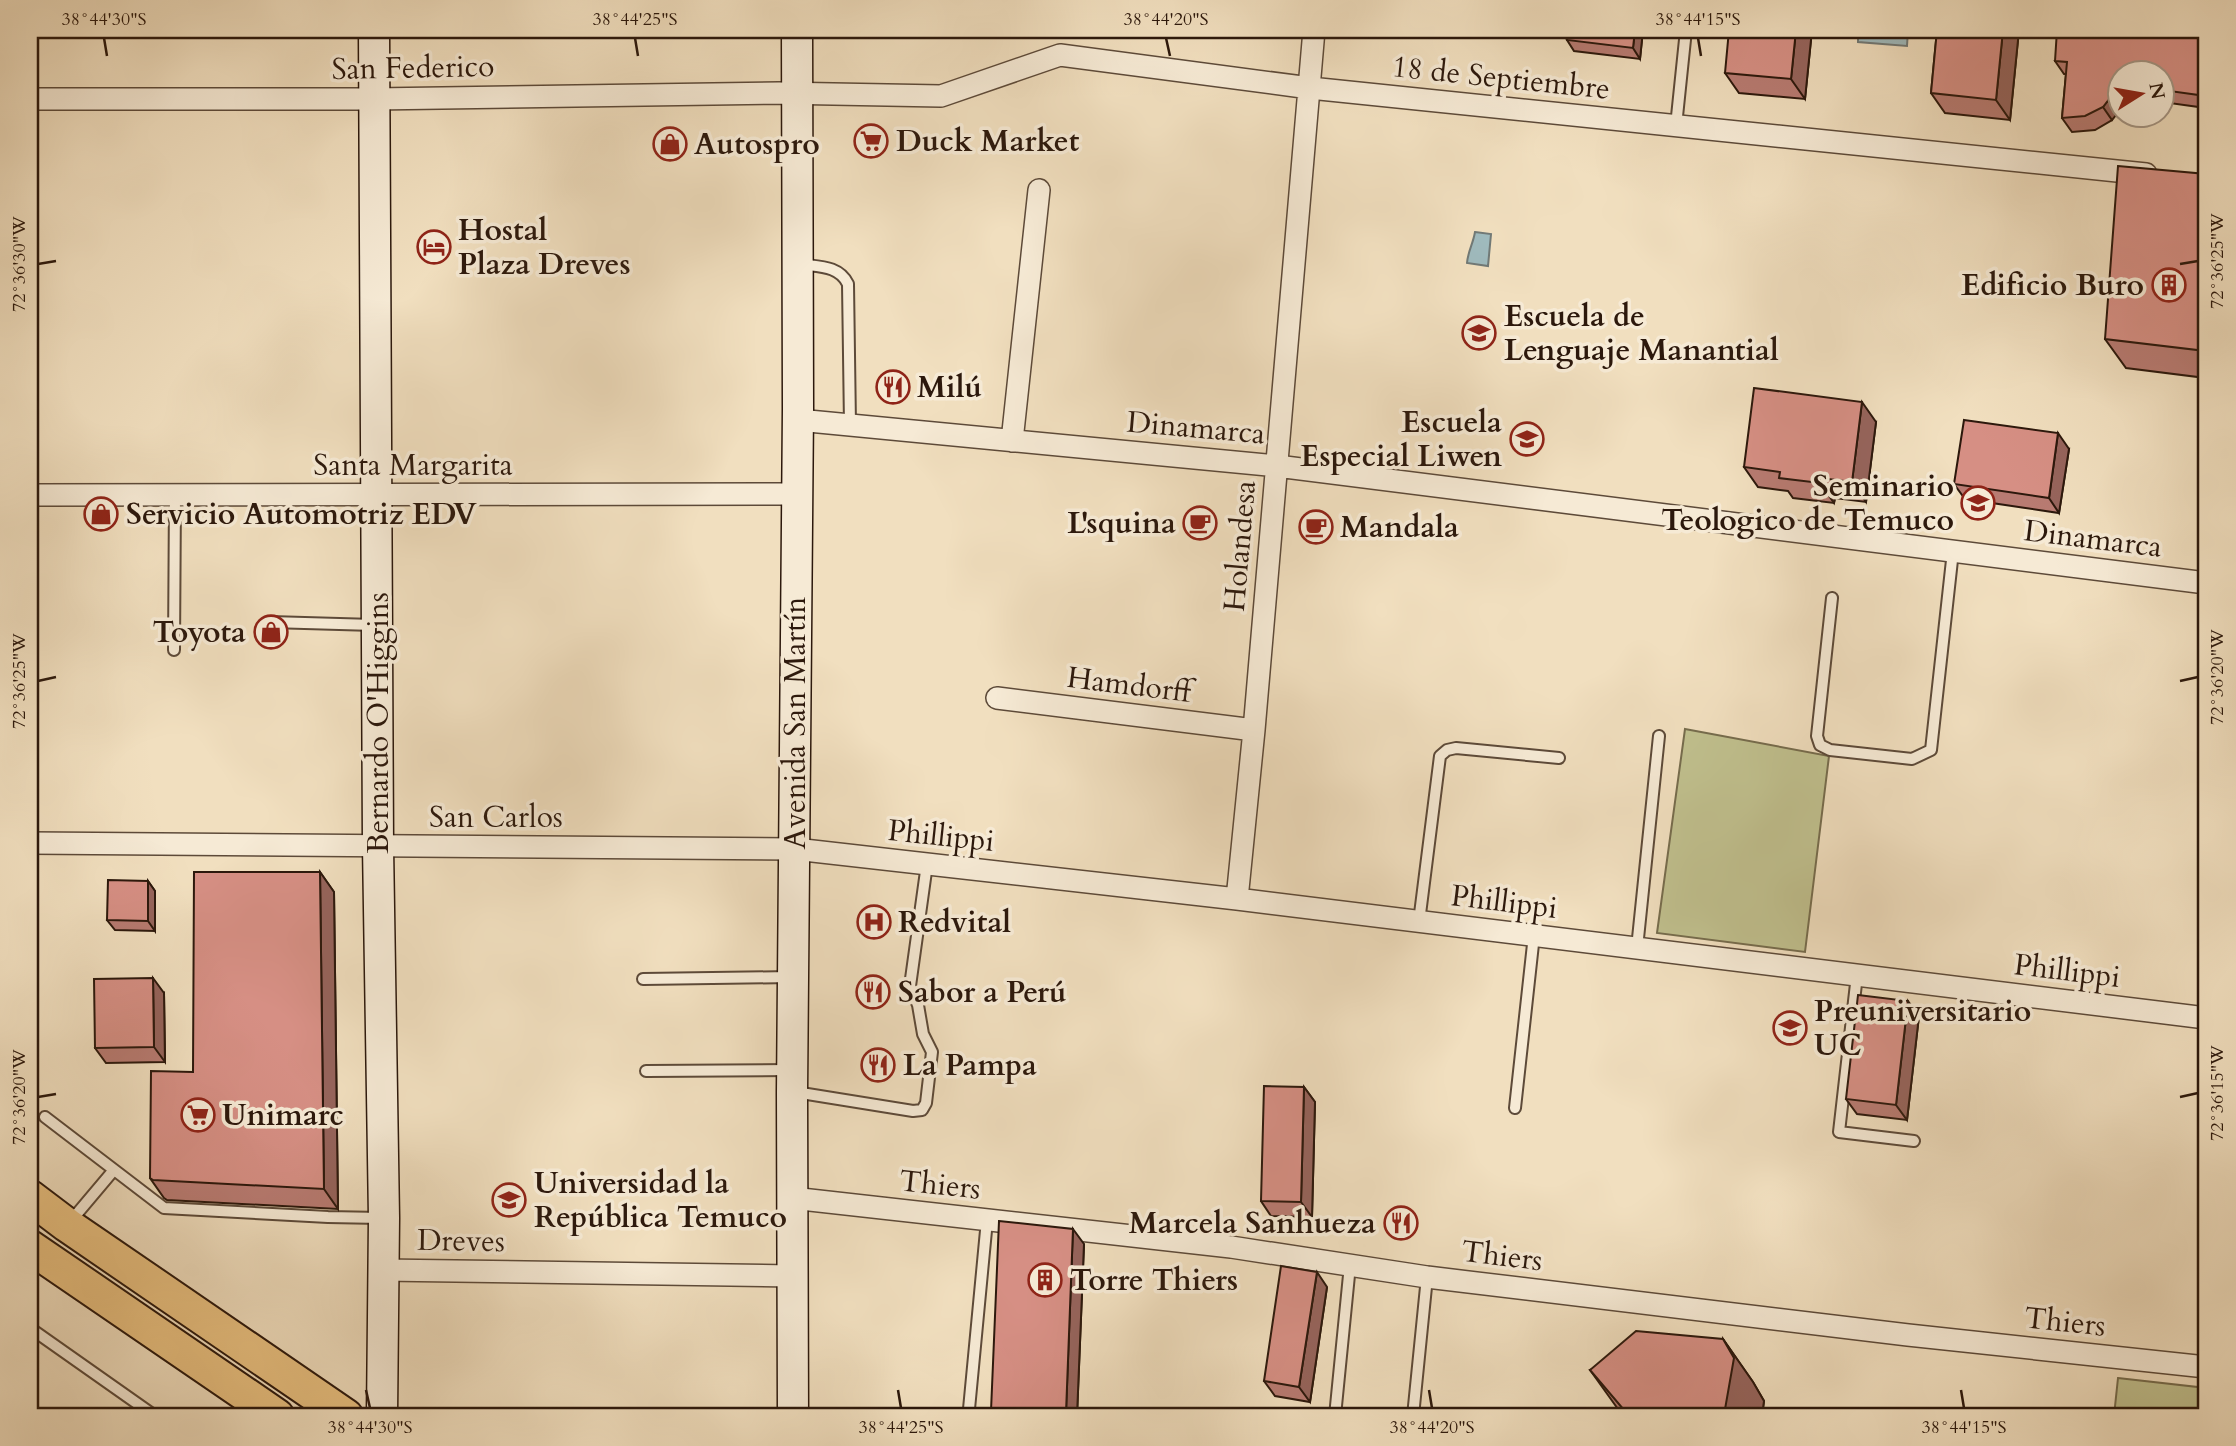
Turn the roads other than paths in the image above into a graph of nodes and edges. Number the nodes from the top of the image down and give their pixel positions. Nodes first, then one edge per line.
1 (374, 30) edge
2 (797, 30) edge
3 (1314, 30) edge
4 (1686, 30) edge
5 (1310, 88) junction
6 (796, 93) junction
7 (30, 99) edge
8 (374, 99) junction
9 (1676, 126) junction
10 (2165, 176) edge
11 (1039, 190) dead end
12 (797, 264) junction
13 (798, 420) junction
14 (850, 425) junction
15 (1012, 441) junction
16 (1277, 466) junction
17 (175, 494) junction
18 (376, 494) junction
19 (797, 494) junction
20 (30, 495) edge
21 (1953, 551) junction
22 (2206, 583) edge
23 (1832, 598) dead end
24 (270, 622) dead end
25 (377, 625) junction
26 (174, 650) dead end
27 (997, 698) dead end
28 (1254, 730) junction
29 (1659, 736) dead end
30 (1559, 758) dead end
31 (30, 844) edge
32 (378, 846) junction
33 (795, 849) junction
34 (927, 864) junction
35 (1237, 899) junction
36 (1419, 922) junction
37 (1534, 936) junction
38 (1637, 948) junction
39 (1857, 975) junction
40 (793, 977) junction
41 (643, 979) dead end
42 (2206, 1018) edge
43 (646, 1071) dead end
44 (792, 1081) junction
45 (1515, 1108) dead end
46 (45, 1117) dead end
47 (1914, 1141) dead end
48 (113, 1171) junction
49 (30, 1197) edge
50 (792, 1198) junction
51 (384, 1217) junction
52 (987, 1220) junction
53 (68, 1225) junction
54 (30, 1247) edge
55 (1350, 1265) junction
56 (382, 1270) junction
57 (792, 1276) junction
58 (1427, 1277) junction
59 (30, 1328) edge
60 (2206, 1367) edge
61 (155, 1416) edge
62 (277, 1416) edge
63 (346, 1416) edge
64 (382, 1416) edge
65 (793, 1416) edge
66 (972, 1416) edge
67 (1335, 1416) edge
68 (1413, 1416) edge

1 - 8 main road, Bernardo O'Higgins
2 - 6 main road, Avenida San Martín
3 - 5 street, Holandesa
4 - 9 lane
5 - 6 street, 18 de Septiembre
5 - 9 street, 18 de Septiembre
5 - 16 street, Holandesa
6 - 8 street, San Federico
6 - 12 main road, Avenida San Martín
7 - 8 street, San Federico
8 - 18 main road, Bernardo O'Higgins
9 - 10 street, 18 de Septiembre
11 - 15 street
12 - 13 main road, Avenida San Martín
12 - 14 lane
13 - 14 street, Dinamarca
13 - 19 main road, Avenida San Martín
14 - 15 street, Dinamarca
15 - 16 street, Dinamarca
16 - 21 street, Dinamarca
16 - 28 street, Holandesa
17 - 18 street, Santa Margarita
17 - 20 street, Santa Margarita
17 - 26 lane
18 - 19 street, Santa Margarita
18 - 25 main road, Bernardo O'Higgins
19 - 33 main road, Avenida San Martín
21 - 22 street, Dinamarca
21 - 23 lane
24 - 25 lane
25 - 32 main road, Bernardo O'Higgins
27 - 28 street, Hamdorff
28 - 35 street, Holandesa
29 - 38 lane
30 - 36 lane
31 - 32 street, San Carlos
32 - 33 street, San Carlos
32 - 51 main road, Bernardo O'Higgins
33 - 34 street, Phillippi
33 - 40 main road, Avenida San Martín
34 - 35 street, Phillippi
34 - 44 lane
35 - 36 street, Phillippi
36 - 37 street, Phillippi
37 - 38 street, Phillippi
37 - 45 lane
38 - 39 street, Phillippi
39 - 42 street, Phillippi
39 - 47 lane
40 - 41 lane
40 - 44 main road, Avenida San Martín
43 - 44 lane
44 - 50 main road, Avenida San Martín
46 - 48 lane
48 - 51 lane
48 - 53 lane
49 - 53 main road
50 - 52 street, Thiers
50 - 57 main road, Avenida San Martín
51 - 56 main road, Bernardo O'Higgins
52 - 55 street, Thiers
52 - 66 lane
53 - 63 main road
54 - 62 main road
55 - 58 street, Thiers
55 - 67 lane
56 - 57 street, Dreves
56 - 64 main road, Bernardo O'Higgins
57 - 65 main road, Avenida San Martín
58 - 60 street, Thiers
58 - 68 lane
59 - 61 lane

